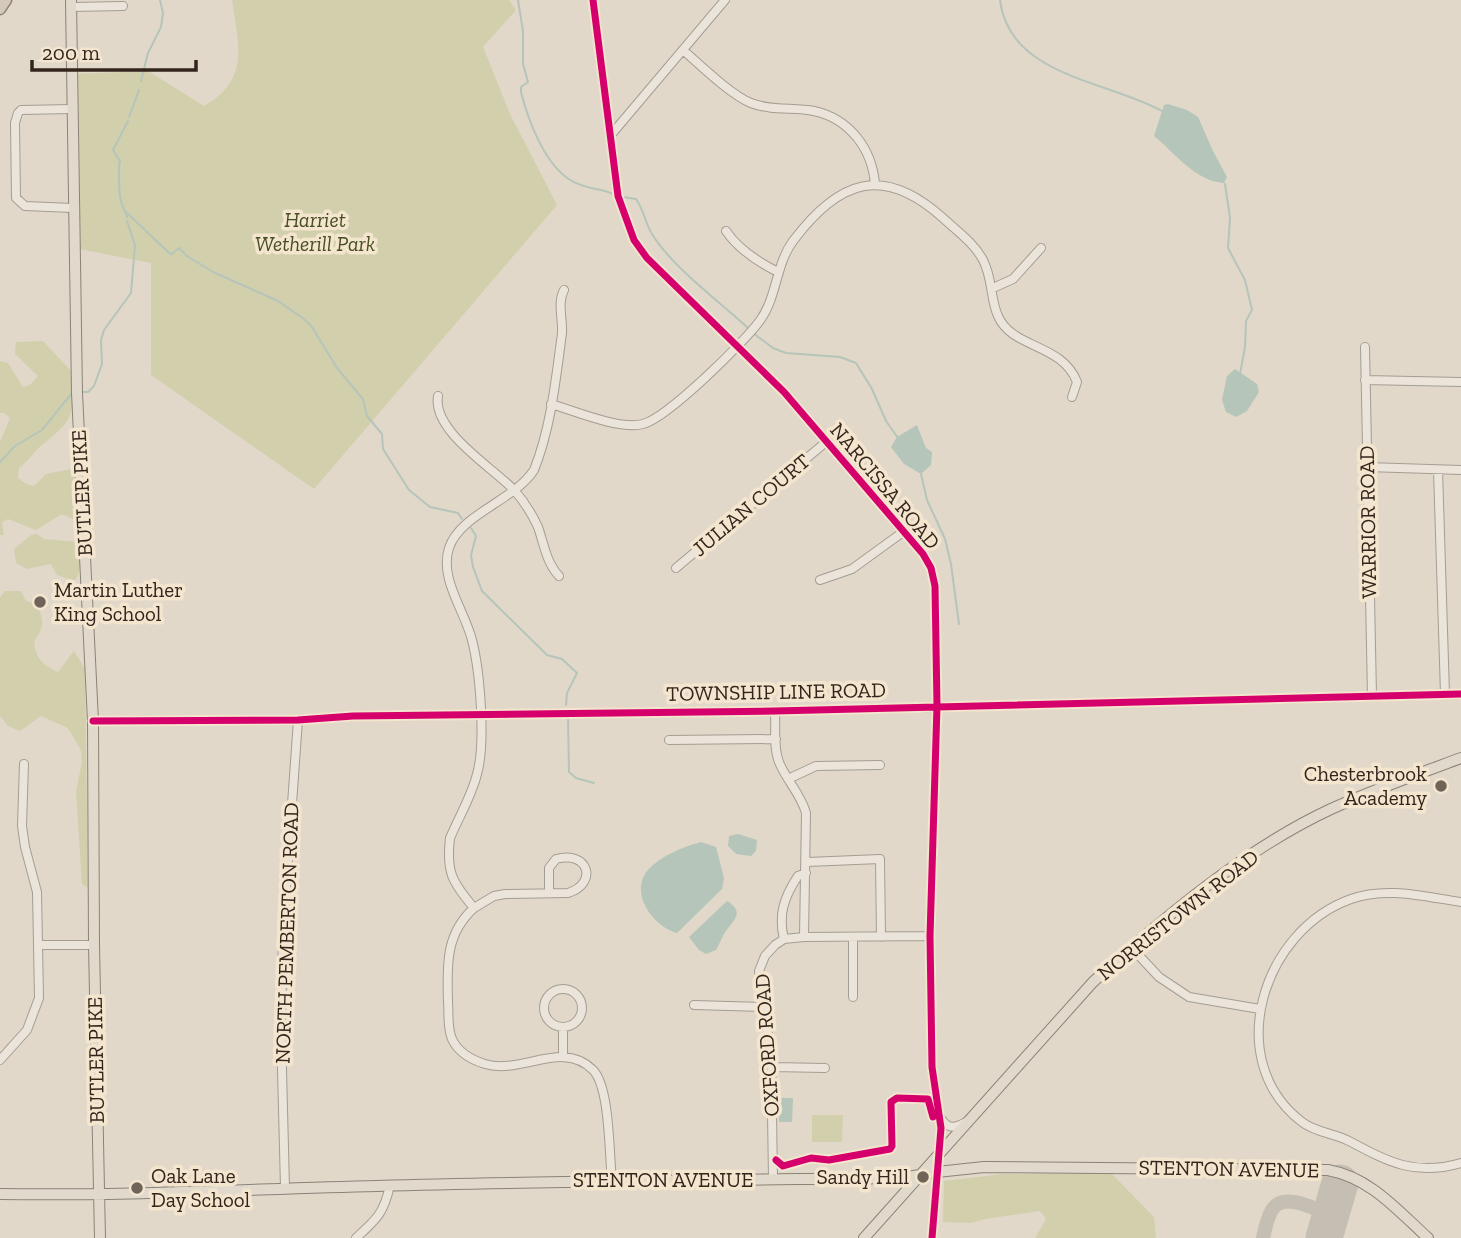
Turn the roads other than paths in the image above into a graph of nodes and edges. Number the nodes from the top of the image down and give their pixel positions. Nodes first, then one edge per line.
1 (6, 0) edge
2 (593, 0) edge
3 (725, 0) edge
4 (113, 3) edge
5 (71, 4) edge
6 (123, 6) dead end
7 (0, 9) edge
8 (683, 50) junction
9 (72, 109) junction
10 (610, 136) junction
11 (875, 184) junction
12 (73, 208) junction
13 (726, 230) dead end
14 (1041, 248) dead end
15 (778, 271) junction
16 (993, 288) junction
17 (564, 290) dead end
18 (737, 346) junction
19 (1364, 347) dead end
20 (1365, 380) junction
21 (1461, 382) edge
22 (438, 396) dead end
23 (1072, 397) dead end
24 (551, 404) junction
25 (826, 442) junction
26 (1367, 467) junction
27 (1438, 470) junction
28 (1461, 470) edge
29 (514, 491) junction
30 (903, 531) junction
31 (676, 568) dead end
32 (559, 576) dead end
33 (820, 580) dead end
34 (1445, 694) junction
35 (1461, 694) edge
36 (1371, 696) junction
37 (937, 706) junction
38 (775, 711) junction
39 (481, 715) junction
40 (298, 720) junction
41 (93, 722) junction
42 (776, 739) junction
43 (669, 740) dead end
44 (1461, 758) edge
45 (24, 764) dead end
46 (880, 765) dead end
47 (788, 779) junction
48 (807, 862) junction
49 (806, 873) junction
50 (549, 892) junction
51 (1461, 902) edge
52 (474, 908) junction
53 (930, 936) junction
54 (804, 937) junction
55 (881, 937) junction
56 (853, 938) junction
57 (784, 939) junction
58 (94, 944) junction
59 (38, 945) junction
60 (1131, 947) junction
61 (853, 997) dead end
62 (694, 1005) dead end
63 (763, 1007) junction
64 (1260, 1009) junction
65 (563, 1027) junction
66 (563, 1056) junction
67 (0, 1060) edge
68 (772, 1067) junction
69 (825, 1068) dead end
70 (940, 1116) junction
71 (965, 1122) junction
72 (939, 1153) junction
73 (1461, 1163) edge
74 (937, 1171) junction
75 (921, 1176) junction
76 (773, 1179) junction
77 (611, 1180) junction
78 (390, 1185) junction
79 (285, 1188) junction
80 (0, 1195) edge
81 (99, 1196) junction
82 (100, 1238) edge
83 (356, 1238) edge
84 (864, 1238) edge
85 (932, 1238) edge
86 (1428, 1238) edge

1 - 7 highway
2 - 10 street, NARCISSA ROAD
3 - 8 street
4 - 5 street
4 - 6 street
5 - 9 main road, BUTLER PIKE
8 - 10 street
8 - 11 street
9 - 12 main road, BUTLER PIKE
9 - 12 street
10 - 18 street, NARCISSA ROAD
11 - 15 street
11 - 16 street
12 - 41 main road, BUTLER PIKE
13 - 15 street
14 - 16 street
15 - 18 street
16 - 23 street
17 - 24 street
18 - 24 street
18 - 25 street, NARCISSA ROAD
19 - 20 street, WARRIOR ROAD
20 - 21 street
20 - 26 street, WARRIOR ROAD
22 - 29 street
24 - 29 street
25 - 30 street, NARCISSA ROAD
25 - 31 street, JULIAN COURT
26 - 27 street
26 - 36 street, WARRIOR ROAD
27 - 28 street
27 - 34 street
29 - 32 street
29 - 39 street
30 - 33 street
30 - 37 street, NARCISSA ROAD
34 - 35 street, TOWNSHIP LINE ROAD
34 - 36 street, TOWNSHIP LINE ROAD
36 - 37 street, TOWNSHIP LINE ROAD
37 - 38 street, TOWNSHIP LINE ROAD
37 - 53 street, NARCISSA ROAD
38 - 39 street, TOWNSHIP LINE ROAD
38 - 42 street
39 - 40 street, TOWNSHIP LINE ROAD
39 - 52 street
40 - 41 street, TOWNSHIP LINE ROAD
40 - 79 street, NORTH PEMBERTON ROAD
41 - 58 main road, BUTLER PIKE
42 - 43 street
42 - 47 street
44 - 60 main road, NORRISTOWN ROAD
45 - 59 street
46 - 47 street
47 - 48 street
48 - 49 street
48 - 55 street
49 - 54 street
49 - 57 street
50 - 50 street
50 - 52 street
51 - 64 street
52 - 66 street
53 - 55 street
53 - 70 street, NARCISSA ROAD
54 - 56 street
54 - 57 street
55 - 56 street
56 - 61 street
57 - 63 street, OXFORD ROAD
58 - 59 street
58 - 81 main road, BUTLER PIKE
59 - 67 street
60 - 64 street
60 - 71 main road, NORRISTOWN ROAD
62 - 63 street
63 - 68 street, OXFORD ROAD
64 - 73 street
65 - 65 street
65 - 66 street
66 - 77 street
68 - 69 street
68 - 76 street, OXFORD ROAD
70 - 71 street
70 - 72 street, NARCISSA ROAD
71 - 72 main road, NORRISTOWN ROAD
72 - 74 street, NARCISSA ROAD
72 - 75 main road, NORRISTOWN ROAD
74 - 75 main road, STENTON AVENUE
74 - 85 street, NARCISSA ROAD
74 - 86 main road, STENTON AVENUE
75 - 76 main road, STENTON AVENUE
75 - 84 main road, NORRISTOWN ROAD
76 - 77 main road, STENTON AVENUE
77 - 78 main road, STENTON AVENUE
78 - 79 main road, STENTON AVENUE
78 - 83 street
79 - 81 main road, STENTON AVENUE
80 - 81 main road, STENTON AVENUE
81 - 82 main road, BUTLER PIKE

